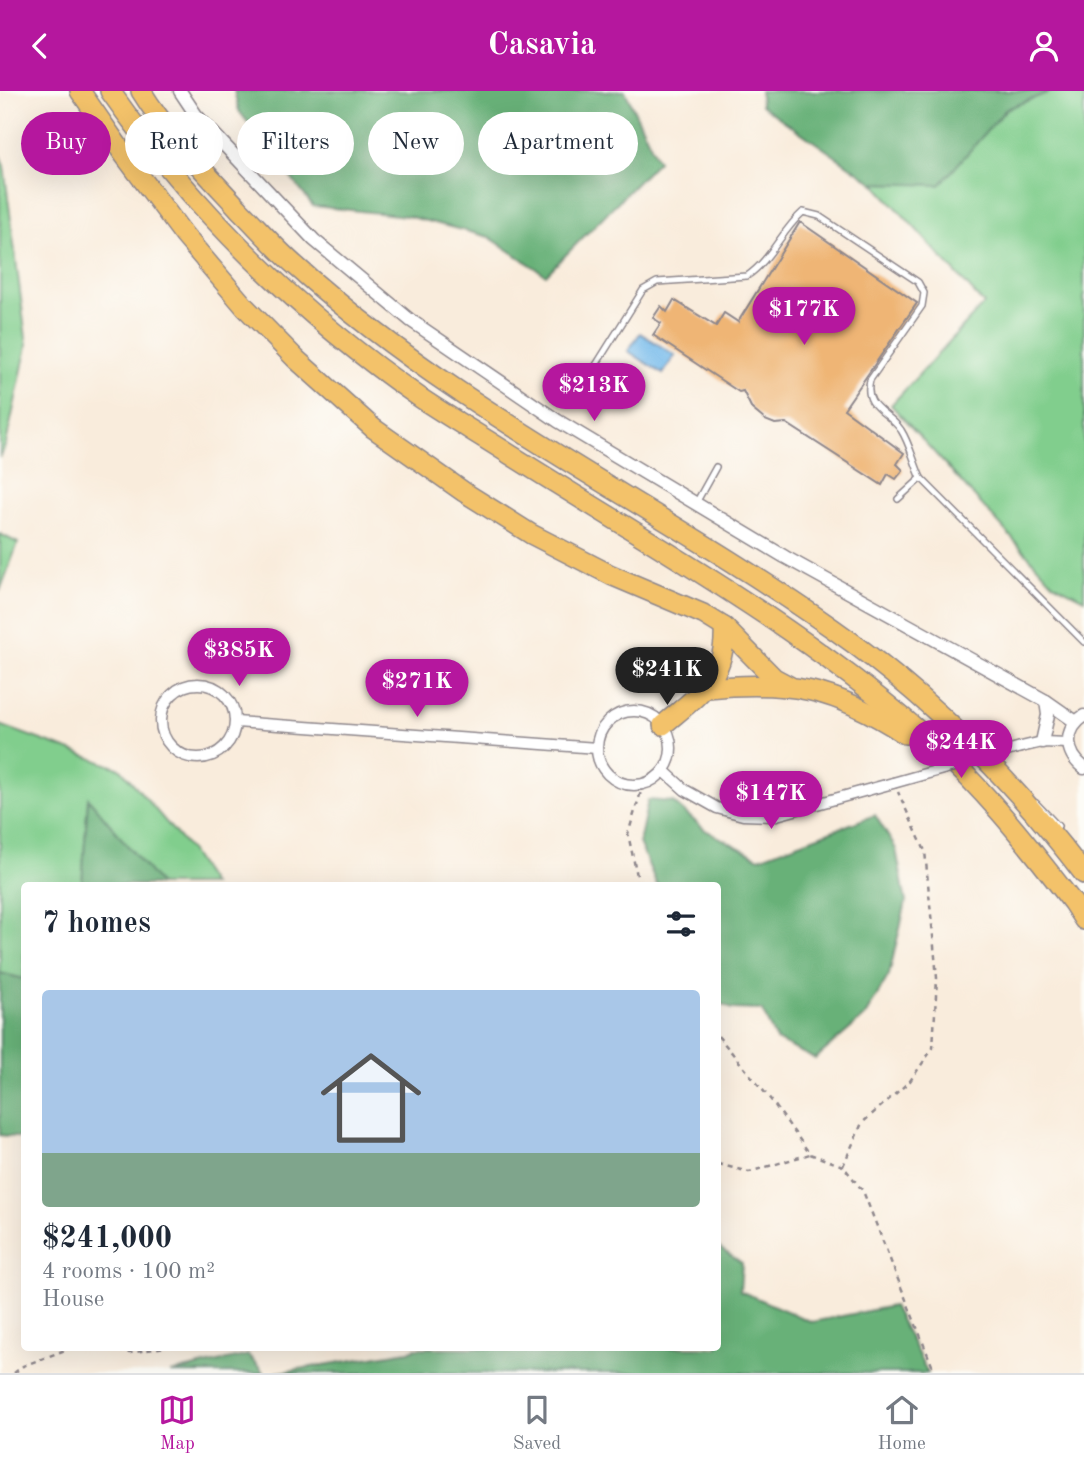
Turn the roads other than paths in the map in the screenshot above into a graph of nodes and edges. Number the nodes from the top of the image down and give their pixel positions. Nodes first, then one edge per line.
1 (80, 91) edge
2 (110, 91) edge
3 (141, 91) edge
4 (180, 91) edge
5 (591, 373) dead end
6 (716, 467) dead end
7 (920, 478) junction
8 (898, 499) dead end
9 (696, 503) junction
10 (724, 627) junction
11 (1084, 642) edge
12 (789, 686) junction
13 (707, 688) junction
14 (1046, 701) junction
15 (1080, 719) edge
16 (236, 722) junction
17 (663, 725) junction
18 (1042, 742) junction
19 (1069, 743) junction
20 (597, 748) junction
21 (1084, 768) edge
22 (664, 771) junction
23 (1007, 781) junction
24 (1060, 828) dead end
25 (1084, 874) edge
26 (1073, 903) junction
27 (1084, 921) edge

1 - 10 highway
2 - 26 highway
3 - 23 highway
4 - 9 street
5 - 7 lane
6 - 9 lane
7 - 8 lane
7 - 11 lane
9 - 14 street
10 - 12 highway
10 - 13 highway
12 - 13 highway
12 - 26 highway
13 - 17 highway
14 - 15 street
14 - 18 street
15 - 19 street
16 - 16 street
16 - 20 street
17 - 20 street
17 - 22 street
18 - 19 street
18 - 22 street, bridge
19 - 21 street
20 - 22 street
23 - 24 lane
23 - 25 highway
26 - 27 highway

